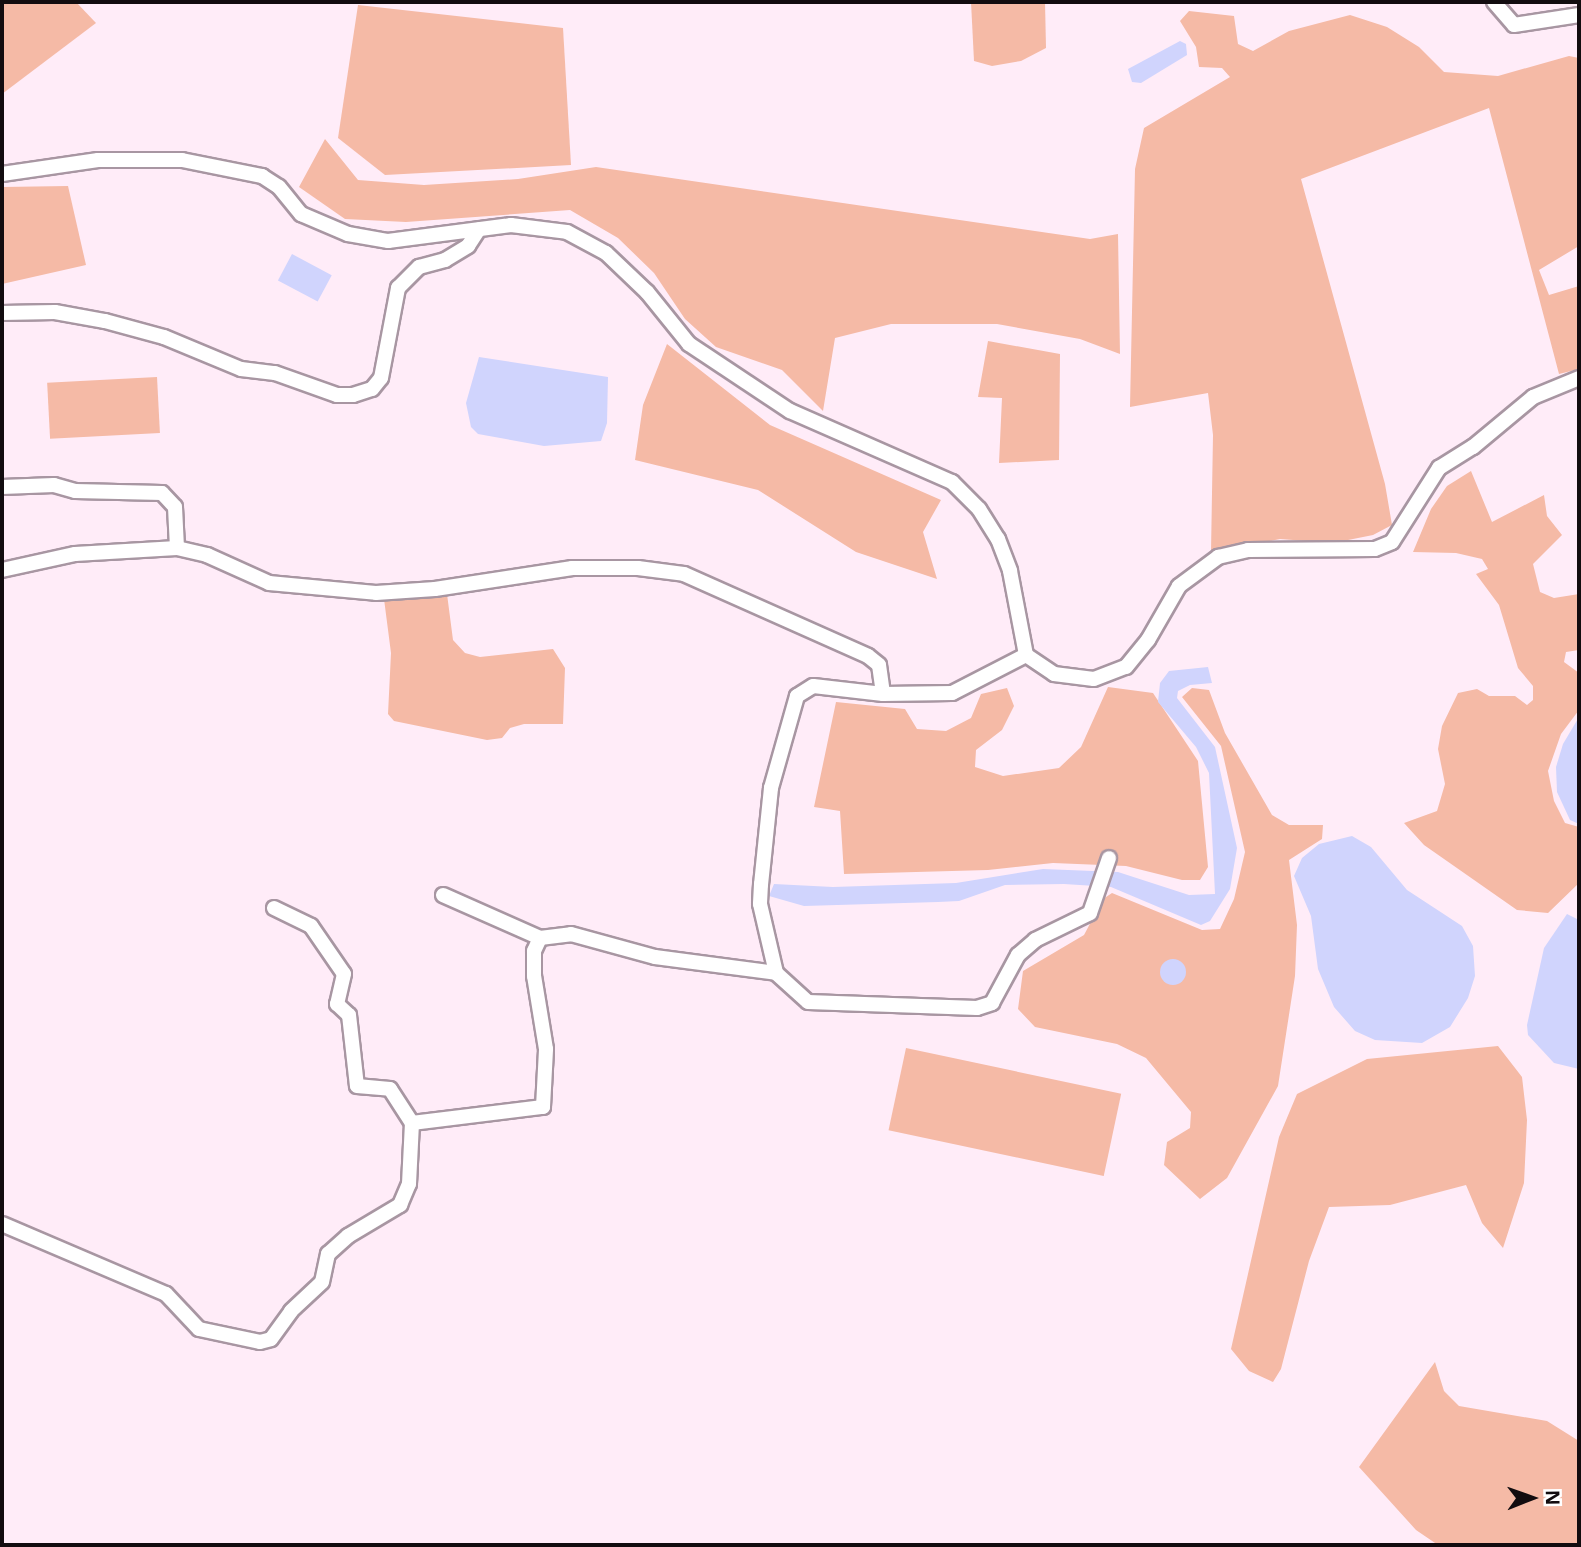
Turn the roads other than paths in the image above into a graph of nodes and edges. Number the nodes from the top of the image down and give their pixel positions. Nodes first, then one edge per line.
1 (1494, 2) edge
2 (1579, 15) edge
3 (2, 174) edge
4 (480, 229) junction
5 (2, 313) edge
6 (1579, 378) edge
7 (2, 487) edge
8 (177, 548) junction
9 (2, 570) edge
10 (1026, 655) junction
11 (883, 694) junction
12 (1108, 858) dead end
13 (443, 895) dead end
14 (274, 908) dead end
15 (540, 938) junction
16 (776, 973) junction
17 (412, 1123) junction
18 (2, 1224) edge

1 - 2 street
3 - 4 street
4 - 5 street
4 - 10 street
6 - 10 street
7 - 8 street
8 - 9 street
8 - 11 street
10 - 11 street
11 - 16 street
12 - 16 street
13 - 15 street
14 - 17 street
15 - 16 street
15 - 17 street
17 - 18 street

